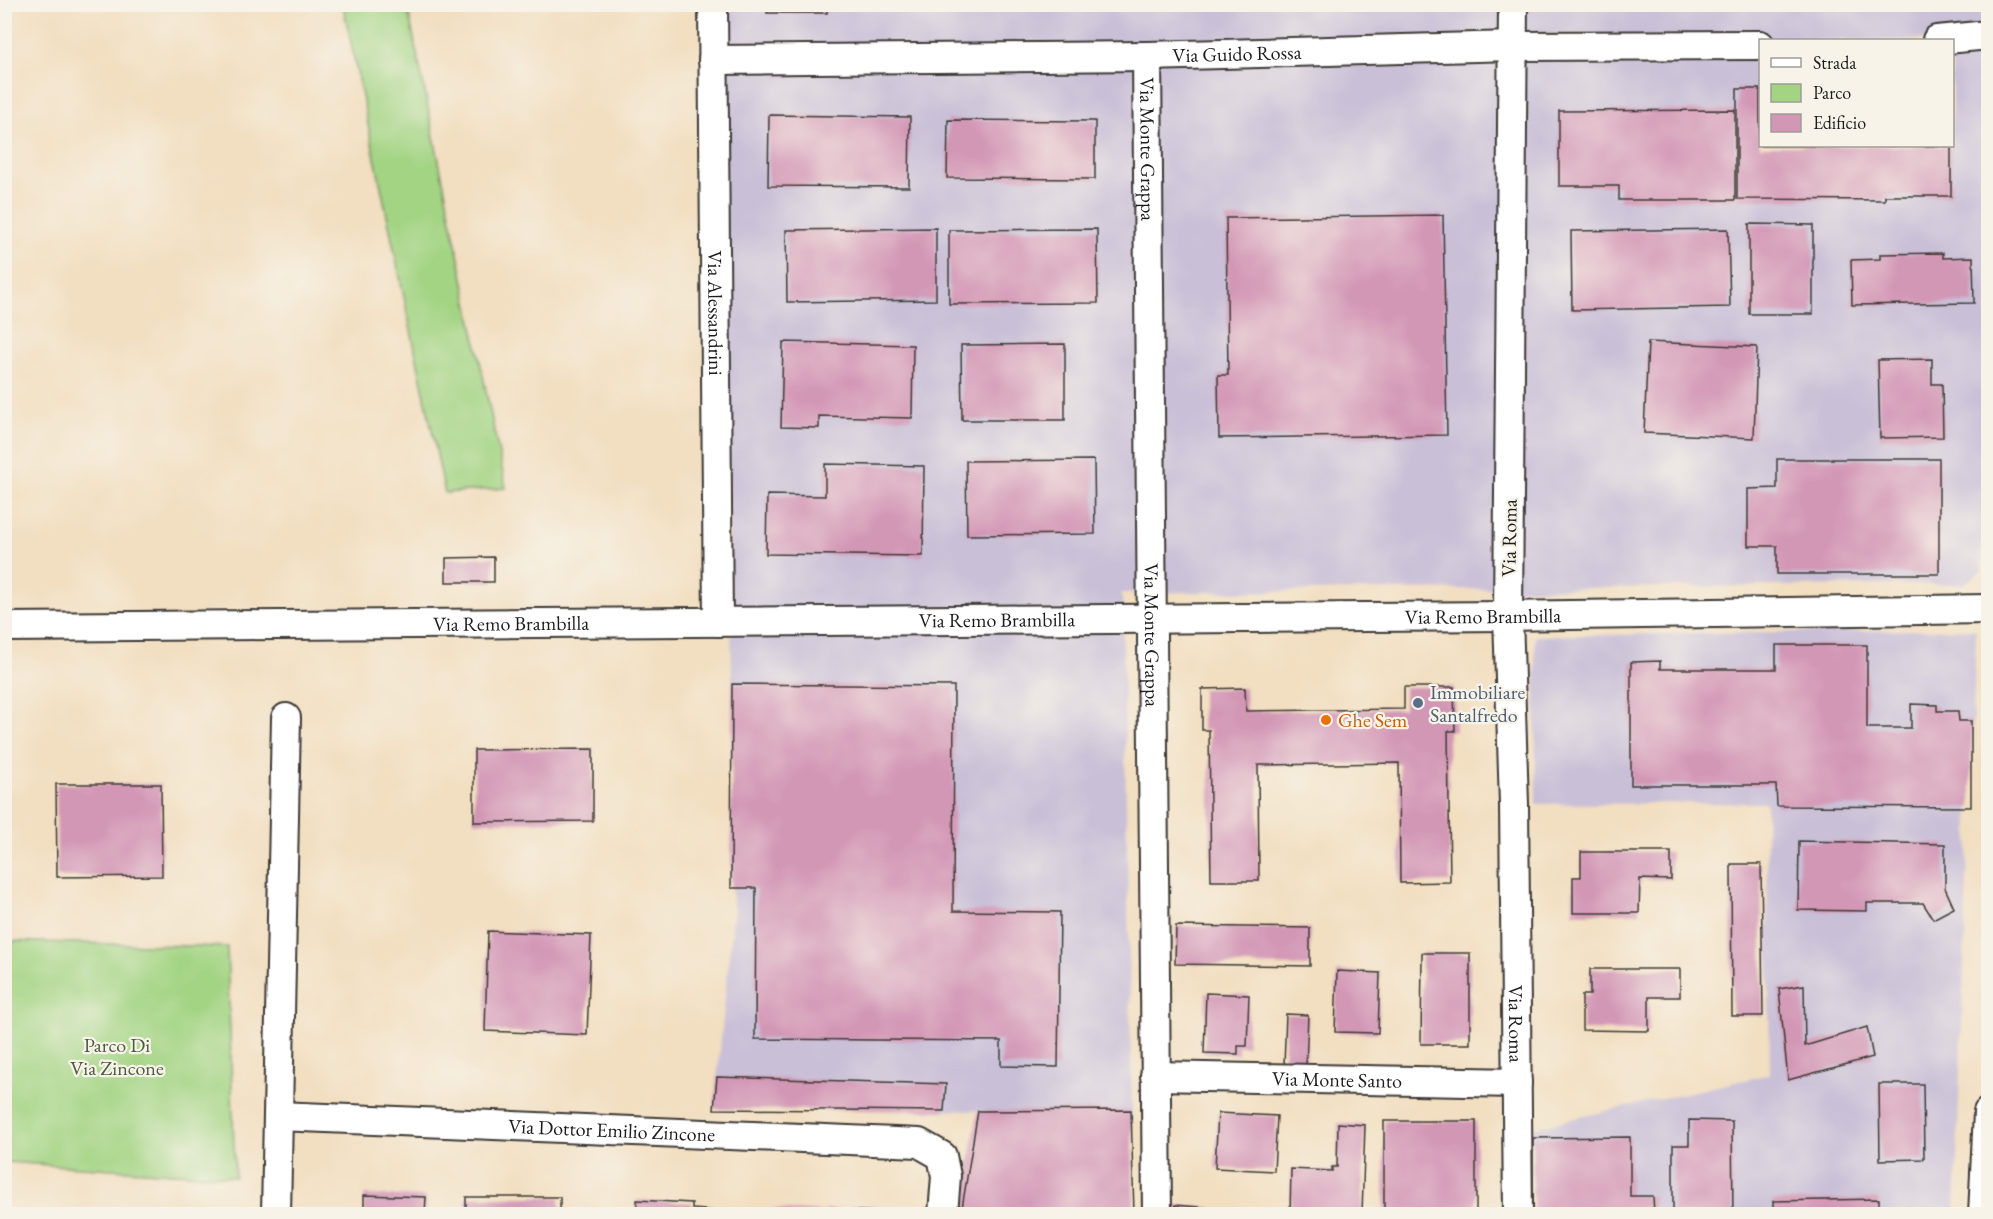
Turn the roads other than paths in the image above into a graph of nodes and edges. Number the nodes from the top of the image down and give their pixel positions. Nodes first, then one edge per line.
1 (713, 4) edge
2 (1513, 4) edge
3 (1989, 35) edge
4 (1947, 39) edge
5 (1759, 45) edge
6 (1514, 46) junction
7 (1147, 56) junction
8 (713, 60) junction
9 (1989, 609) edge
10 (1508, 616) junction
11 (1151, 618) junction
12 (718, 622) junction
13 (4, 627) edge
14 (286, 718) dead end
15 (1155, 1076) junction
16 (1517, 1083) junction
17 (1989, 1112) edge
18 (278, 1116) junction
19 (276, 1215) edge
20 (943, 1215) edge
21 (1157, 1215) edge
22 (1518, 1215) edge
23 (1983, 1215) edge

1 - 8 street, Via Alessandrini
2 - 6 street, Via Roma
3 - 4 street
5 - 6 street, Via Guido Rossa
6 - 7 street, Via Guido Rossa
6 - 10 street, Via Roma
7 - 8 street, Via Guido Rossa
7 - 11 street, Via Monte Grappa
8 - 12 street, Via Alessandrini
9 - 10 street, Via Remo Brambilla
10 - 11 street, Via Remo Brambilla
10 - 16 street, Via Roma
11 - 12 street, Via Remo Brambilla
11 - 15 street, Via Monte Grappa
12 - 13 street, Via Remo Brambilla
14 - 18 street
15 - 16 street, Via Monte Santo
15 - 21 street, Via Monte Grappa
16 - 22 street, Via Roma
17 - 23 street
18 - 19 street
18 - 20 street, Via Dottor Emilio Zincone

